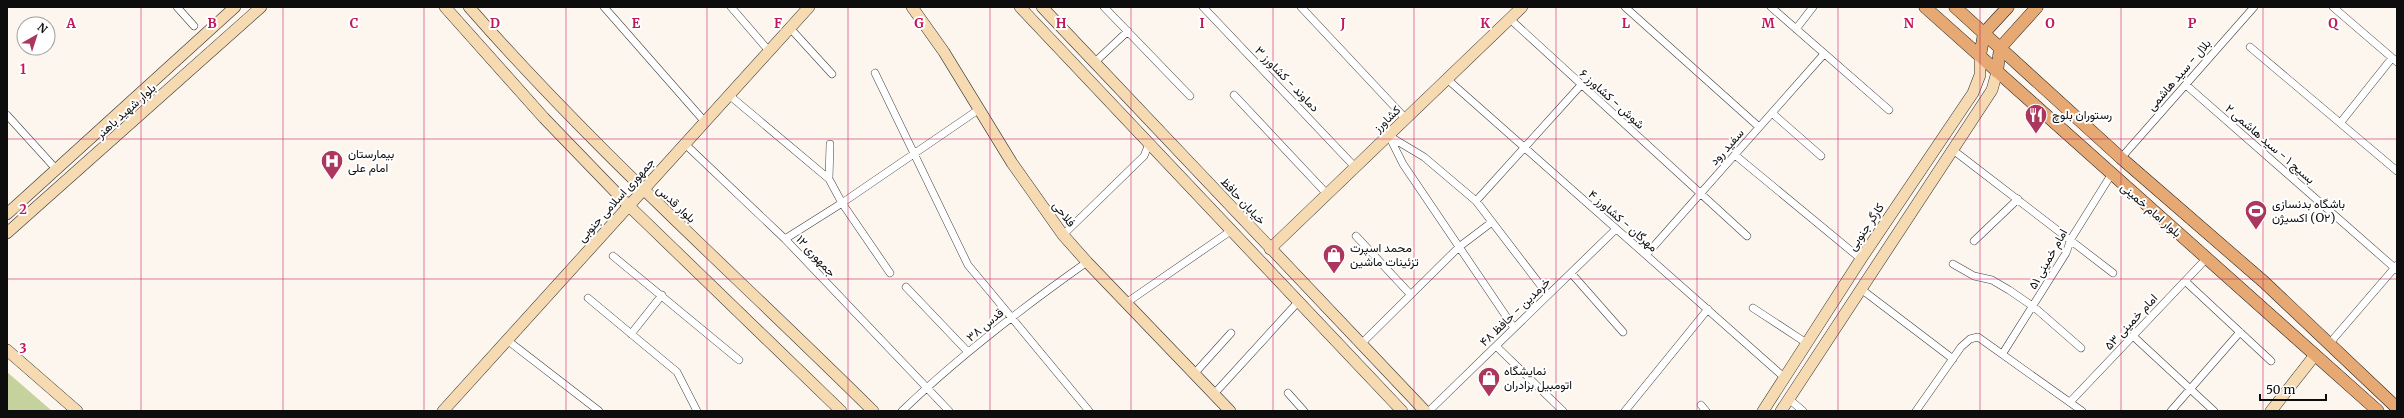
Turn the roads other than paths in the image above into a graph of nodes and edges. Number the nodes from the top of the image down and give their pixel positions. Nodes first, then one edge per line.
1 (177, 7) edge
2 (235, 7) edge
3 (261, 7) edge
4 (445, 7) edge
5 (470, 7) edge
6 (604, 7) edge
7 (731, 7) edge
8 (809, 7) edge
9 (912, 7) edge
10 (1020, 7) edge
11 (1042, 7) edge
12 (1104, 7) edge
13 (1203, 7) edge
14 (1302, 7) edge
15 (1522, 7) edge
16 (1625, 7) edge
17 (1771, 7) edge
18 (1813, 7) edge
19 (1925, 7) edge
20 (1955, 7) edge
21 (2008, 7) edge
22 (2037, 7) edge
23 (2254, 7) edge
24 (2333, 7) edge
25 (1510, 19) junction
26 (194, 26) dead end
27 (790, 28) junction
28 (1796, 29) junction
29 (1128, 31) junction
30 (1984, 33) junction
31 (2250, 47) dead end
32 (2000, 48) junction
33 (769, 51) junction
34 (1824, 54) junction
35 (1980, 56) junction
36 (2395, 60) edge
37 (1095, 62) junction
38 (1997, 72) junction
39 (875, 73) dead end
40 (832, 74) dead end
41 (1447, 79) junction
42 (2186, 85) junction
43 (1581, 86) junction
44 (729, 95) junction
45 (1234, 95) dead end
46 (1190, 96) dead end
47 (558, 105) junction
48 (978, 110) junction
49 (1889, 110) dead end
50 (1772, 113) junction
51 (7, 115) edge
52 (544, 118) junction
53 (1406, 119) junction
54 (705, 122) junction
55 (2341, 122) junction
56 (1759, 127) junction
57 (1389, 136) junction
58 (685, 144) junction
59 (830, 144) dead end
60 (1149, 144) junction
61 (1524, 148) junction
62 (1953, 150) junction
63 (915, 153) junction
64 (1735, 155) junction
65 (1821, 156) dead end
66 (2121, 158) junction
67 (1355, 167) junction
68 (56, 169) junction
69 (1196, 169) junction
70 (2397, 171) edge
71 (2111, 175) junction
72 (829, 179) junction
73 (1184, 180) junction
74 (643, 190) junction
75 (1327, 194) junction
76 (1700, 194) junction
77 (2018, 199) junction
78 (1476, 201) junction
79 (842, 203) junction
80 (629, 206) junction
81 (7, 214) edge
82 (1492, 222) junction
83 (1616, 229) junction
84 (1232, 230) junction
85 (7, 233) edge
86 (1063, 235) junction
87 (1356, 236) dead end
88 (1747, 236) dead end
89 (785, 239) junction
90 (2071, 239) junction
91 (1974, 241) dead end
92 (1459, 247) junction
93 (1270, 249) junction
94 (1646, 255) junction
95 (613, 256) dead end
96 (1861, 259) junction
97 (2206, 259) junction
98 (1087, 262) junction
99 (1952, 264) dead end
100 (2396, 267) edge
101 (1875, 269) junction
102 (890, 273) dead end
103 (1571, 273) junction
104 (2113, 274) dead end
105 (2185, 281) junction
106 (906, 287) dead end
107 (1861, 289) junction
108 (1410, 294) junction
109 (662, 295) junction
110 (1548, 295) junction
111 (588, 298) dead end
112 (1298, 302) junction
113 (1126, 303) junction
114 (2034, 307) junction
115 (1753, 308) dead end
116 (1708, 309) junction
117 (1011, 317) junction
118 (1336, 319) junction
119 (1514, 328) junction
120 (1325, 330) junction
121 (1623, 332) dead end
122 (2240, 332) junction
123 (1231, 333) dead end
124 (632, 334) junction
125 (2133, 336) junction
126 (507, 340) junction
127 (1361, 344) junction
128 (1808, 344) junction
129 (2328, 344) junction
130 (1496, 346) junction
131 (2081, 348) dead end
132 (7, 350) edge
133 (968, 352) junction
134 (2003, 353) junction
135 (2315, 355) junction
136 (1953, 358) junction
137 (739, 360) dead end
138 (2271, 361) dead end
139 (1194, 374) junction
140 (1785, 378) junction
141 (926, 388) junction
142 (2190, 389) junction
143 (1288, 393) dead end
144 (1214, 394) junction
145 (1789, 399) junction
146 (2071, 401) junction
147 (1701, 405) dead end
148 (2397, 408) edge
149 (77, 411) edge
150 (442, 411) edge
151 (599, 411) edge
152 (697, 411) edge
153 (842, 411) edge
154 (873, 411) edge
155 (902, 411) edge
156 (949, 411) edge
157 (1089, 411) edge
158 (1230, 411) edge
159 (1304, 411) edge
160 (1402, 411) edge
161 (1425, 411) edge
162 (1429, 411) edge
163 (1563, 411) edge
164 (1625, 411) edge
165 (1706, 411) edge
166 (1763, 411) edge
167 (1781, 411) edge
168 (1803, 411) edge
169 (1916, 411) edge
170 (2082, 411) edge
171 (2171, 411) edge
172 (2214, 411) edge
173 (2271, 411) edge
174 (2378, 411) edge

1 - 26 street
2 - 68 main road, بلوار شهید باهنر
3 - 85 main road, بلوار شهید باهنر
4 - 52 main road
5 - 47 main road, بلوار قدس
6 - 54 street
7 - 33 street
8 - 27 main road, جمهوری اسلامی جنوبی
9 - 48 main road, فلاحی
10 - 60 main road
11 - 37 main road, خیابان حافظ
12 - 29 street
13 - 67 street, دماوند - کشاورز ۳
14 - 53 street
15 - 25 main road, کشاورز
16 - 56 street
17 - 28 street
18 - 28 street
19 - 35 main road, بلوار امام خمینی
20 - 30 main road, بلوار امام خمینی
21 - 30 main road
22 - 32 main road
23 - 42 street, بلال - سید هاشمی
24 - 36 street
25 - 41 main road, کشاورز
25 - 43 street, شوش - کشاورز ۶
27 - 33 main road, جمهوری اسلامی جنوبی
27 - 40 street
28 - 34 street
29 - 37 street
29 - 46 street
30 - 32 main road, بلوار امام خمینی
30 - 35 main road
31 - 55 street
32 - 38 main road
32 - 66 main road, بلوار امام خمینی
33 - 44 main road, جمهوری اسلامی جنوبی
34 - 49 street
34 - 50 street, سفید رود
35 - 38 main road, بلوار امام خمینی
35 - 96 main road, کارگر جنوبی
36 - 55 street
37 - 69 main road, خیابان حافظ
38 - 62 main road
38 - 71 main road, بلوار امام خمینی
39 - 63 street
41 - 53 main road, کشاورز
41 - 61 street, مهرگان - کشاورز ۴
42 - 66 street, بلال - سید هاشمی
42 - 100 street, بسیج ۱ - سید هاشمی ۲
43 - 61 street
43 - 76 street, شوش - کشاورز ۶
44 - 54 main road, جمهوری اسلامی جنوبی
44 - 72 street
45 - 75 street
47 - 52 main road
47 - 74 main road, بلوار قدس
48 - 63 street
48 - 86 main road, فلاحی
50 - 56 street, سفید رود
50 - 65 street
51 - 68 street
52 - 80 main road
53 - 57 main road, کشاورز
54 - 58 main road, جمهوری اسلامی جنوبی
55 - 70 street
56 - 64 street, سفید رود
57 - 67 main road, کشاورز
57 - 78 street
57 - 92 street
58 - 74 main road, جمهوری اسلامی جنوبی
58 - 89 street, جمهوری ۱۲
59 - 72 street
60 - 73 main road
60 - 86 street
61 - 78 street
61 - 83 street, مهرگان - کشاورز ۴
62 - 77 street
62 - 101 main road
63 - 79 street
63 - 117 street
64 - 76 street, سفید رود
64 - 96 street
66 - 129 main road, بلوار امام خمینی
67 - 75 main road, کشاورز
68 - 81 main road, بلوار شهید باهنر
69 - 73 main road
69 - 93 main road, خیابان حافظ
71 - 90 street, امام خمینی ۵۱
71 - 97 main road, بلوار امام خمینی
72 - 79 street
73 - 84 main road
74 - 80 main road, جمهوری اسلامی جنوبی
74 - 154 main road, بلوار قدس
75 - 93 main road, کشاورز
76 - 88 street, شوش - کشاورز ۶
76 - 94 street, سفید رود
77 - 90 street
77 - 91 street
78 - 82 street
79 - 89 street
79 - 102 street
80 - 126 main road, جمهوری اسلامی جنوبی
80 - 153 main road
82 - 92 street
82 - 110 street
83 - 94 street, مهرگان - کشاورز ۴
83 - 103 street, خرمدین - حافظ ۴۸
84 - 112 main road
84 - 113 street
86 - 98 main road, فلاحی
87 - 108 street
89 - 141 street, جمهوری ۱۲
90 - 104 street
90 - 114 street, امام خمینی ۵۱
92 - 108 street
92 - 119 street
93 - 118 main road, خیابان حافظ
94 - 116 street, مهرگان - کشاورز ۴
95 - 109 street
96 - 101 main road
96 - 128 main road, کارگر جنوبی
97 - 105 street, امام خمینی ۵۳
97 - 135 main road, بلوار امام خمینی
98 - 113 main road, فلاحی
98 - 117 street, قدس ۳۸
99 - 114 street
100 - 129 street
101 - 107 main road
103 - 110 street, خرمدین - حافظ ۴۸
103 - 121 street
105 - 122 street
105 - 125 street, امام خمینی ۵۳
106 - 133 street
107 - 136 street
107 - 145 main road
108 - 127 street
109 - 124 street
109 - 137 street
110 - 119 street, خرمدین - حافظ ۴۸
111 - 124 street
112 - 120 main road
112 - 144 street
113 - 139 main road, فلاحی
114 - 131 street
114 - 134 street, امام خمینی ۵۱
115 - 128 street
116 - 140 street, مهرگان - کشاورز ۴
116 - 164 street
117 - 133 street, قدس ۳۸
117 - 157 street
118 - 120 main road
118 - 127 main road, خیابان حافظ
119 - 130 street, خرمدین - حافظ ۴۸
120 - 160 main road
122 - 138 street
122 - 142 street
123 - 139 street
124 - 152 street
125 - 142 street
125 - 146 street, امام خمینی ۵۳
126 - 150 main road, جمهوری اسلامی جنوبی
126 - 151 street
127 - 161 main road, خیابان حافظ
128 - 140 main road, کارگر جنوبی
129 - 148 main road, بلوار امام خمینی
130 - 162 street, خرمدین - حافظ ۴۸
130 - 163 street
132 - 149 main road
133 - 141 street, قدس ۳۸
134 - 136 street
134 - 146 street
135 - 173 main road
135 - 174 main road, بلوار امام خمینی
136 - 169 street
139 - 144 main road, فلاحی
140 - 166 main road, کارگر جنوبی
141 - 155 street, قدس ۳۸
141 - 156 street, جمهوری ۱۲
142 - 171 street
142 - 172 street
143 - 159 street
144 - 158 main road, فلاحی
145 - 167 main road
145 - 168 street
146 - 170 street
147 - 165 street

